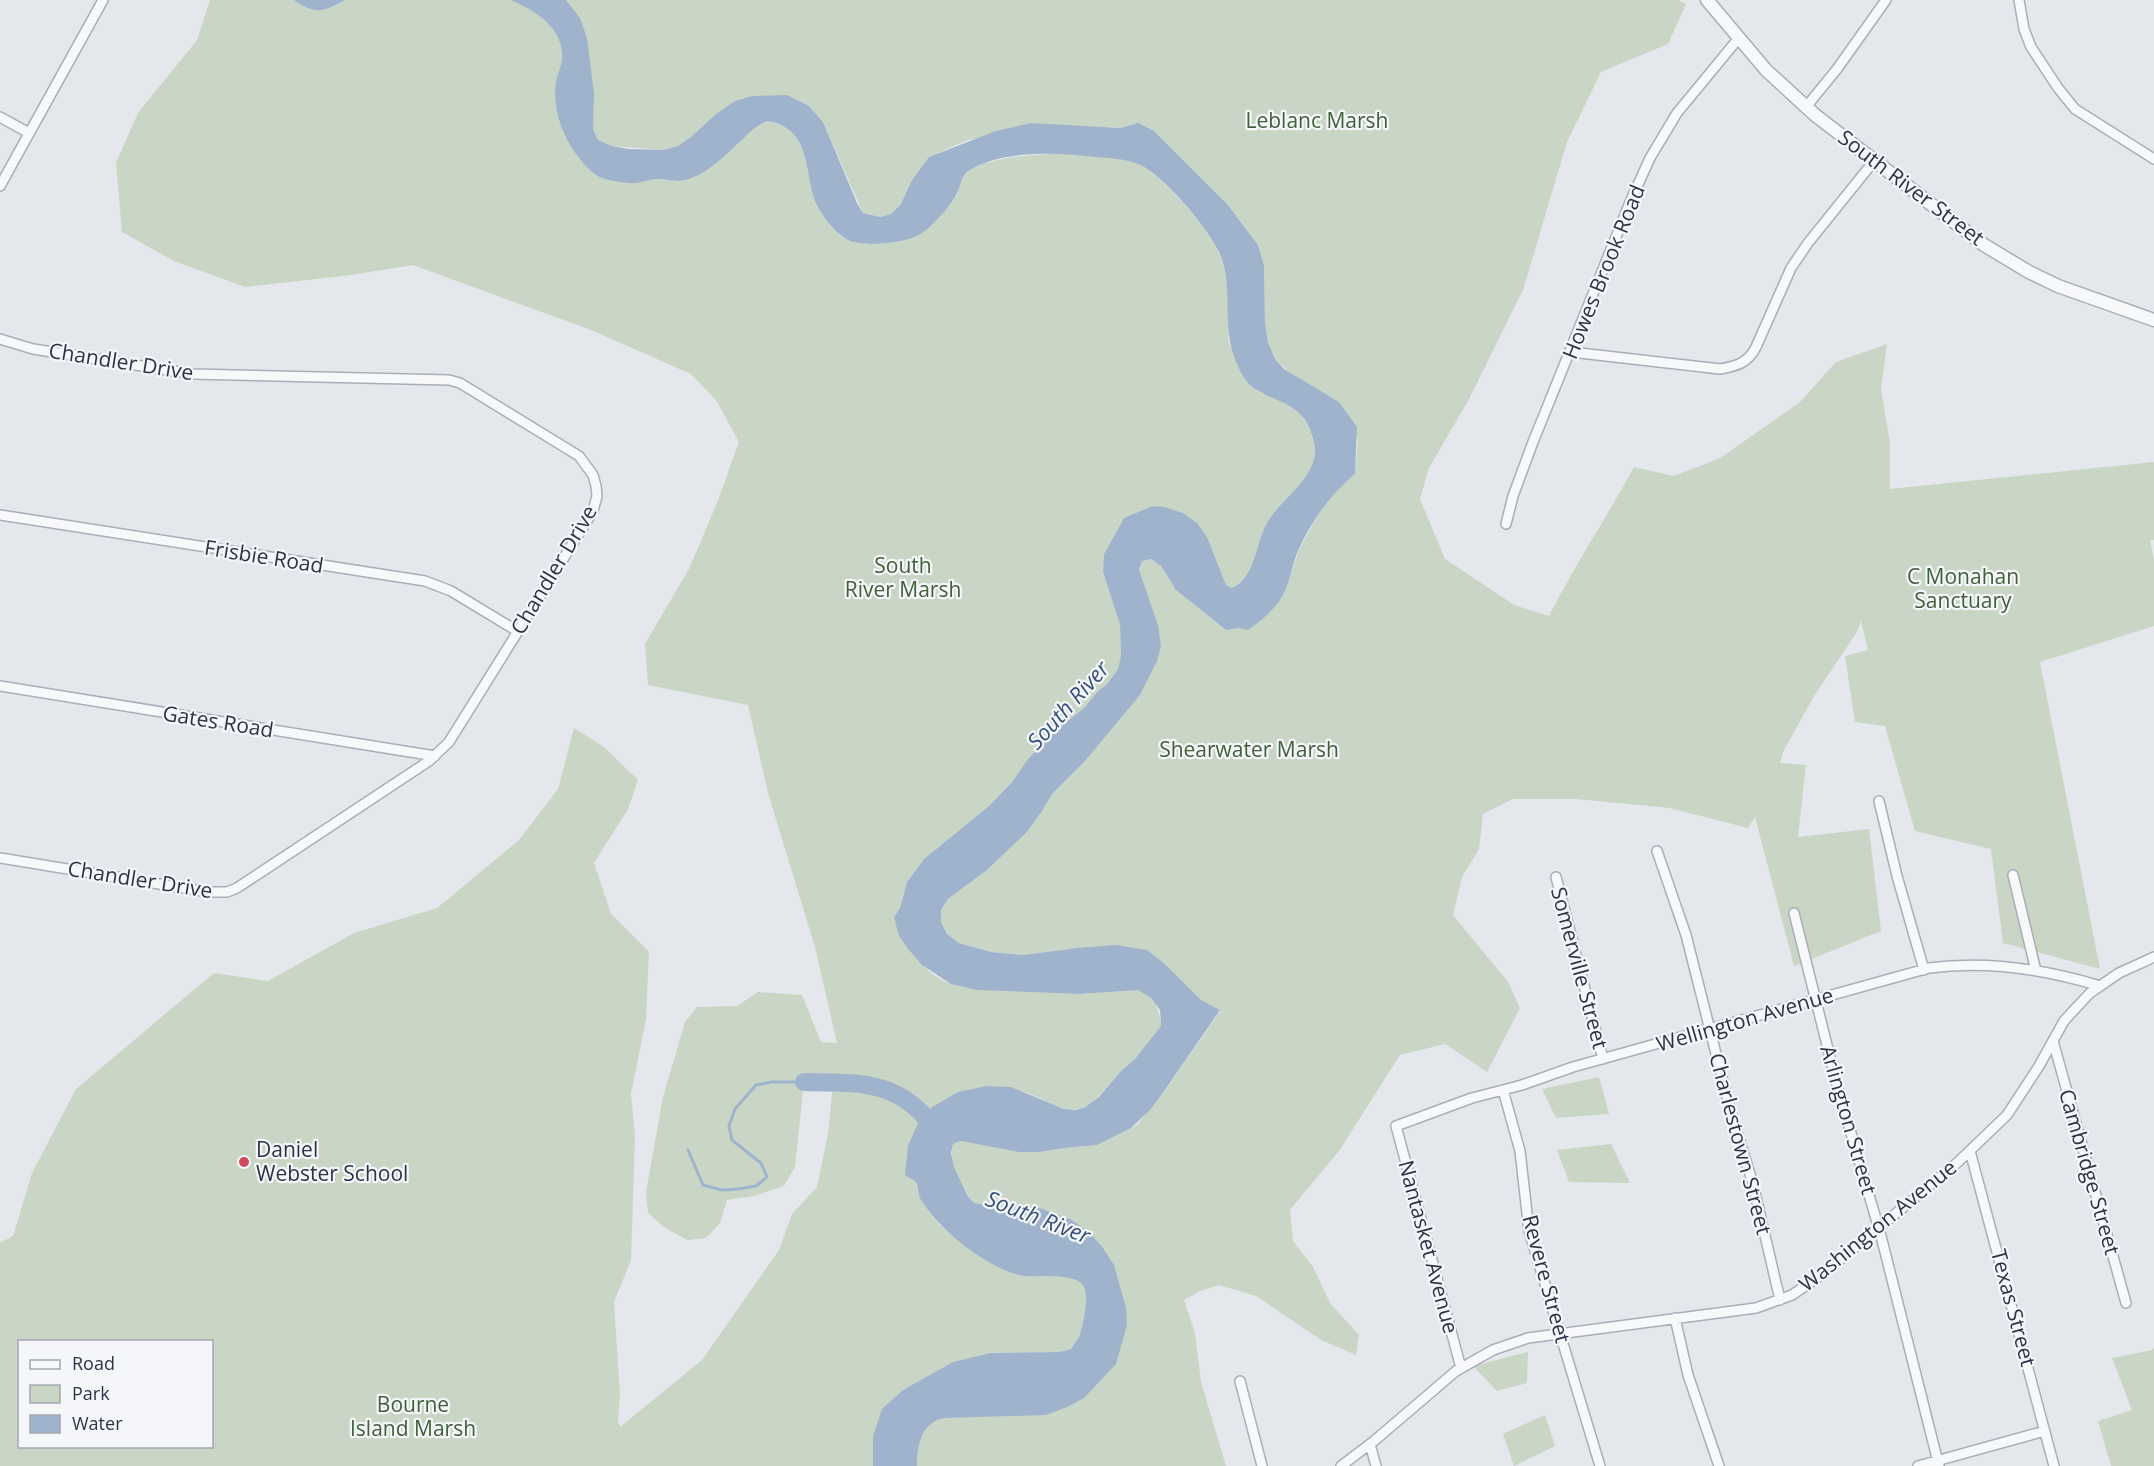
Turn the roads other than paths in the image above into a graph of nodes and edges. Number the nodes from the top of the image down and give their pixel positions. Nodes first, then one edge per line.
1 (103, 0) edge
2 (1707, 0) edge
3 (1887, 0) edge
4 (2019, 0) edge
5 (1738, 39) junction
6 (1806, 107) junction
7 (0, 117) edge
8 (29, 133) junction
9 (2154, 159) edge
10 (1874, 161) junction
11 (0, 186) edge
12 (2153, 316) edge
13 (0, 339) edge
14 (1571, 352) junction
15 (0, 515) edge
16 (1506, 524) dead end
17 (517, 631) junction
18 (0, 686) edge
19 (435, 756) junction
20 (1879, 801) dead end
21 (1657, 851) dead end
22 (0, 858) edge
23 (2013, 874) dead end
24 (1556, 877) dead end
25 (1794, 913) dead end
26 (2154, 957) edge
27 (1924, 970) junction
28 (2036, 971) junction
29 (2100, 986) junction
30 (1815, 1000) junction
31 (1710, 1029) junction
32 (2053, 1041) junction
33 (1603, 1059) junction
34 (1503, 1090) junction
35 (1396, 1126) joint
36 (1970, 1151) junction
37 (1879, 1227) junction
38 (1780, 1300) junction
39 (2126, 1303) dead end
40 (1675, 1318) junction
41 (1560, 1333) junction
42 (1461, 1368) junction
43 (1240, 1381) dead end
44 (2045, 1431) junction
45 (1370, 1444) junction
46 (1938, 1464) edge
47 (1262, 1466) edge
48 (1341, 1466) edge
49 (1376, 1466) edge
50 (1600, 1466) edge
51 (1719, 1466) edge
52 (1918, 1466) edge
53 (2054, 1466) edge

1 - 8 street
2 - 5 street, South River Street
3 - 6 street
4 - 9 street
5 - 6 street, South River Street
5 - 14 street, Howes Brook Road
6 - 10 street, South River Street
7 - 8 street
8 - 11 street
10 - 12 street, South River Street
10 - 14 street
13 - 17 street, Chandler Drive
14 - 16 street, Howes Brook Road
15 - 17 street, Frisbie Road
17 - 19 street, Chandler Drive
18 - 19 street, Gates Road
19 - 22 street, Chandler Drive
20 - 27 street
21 - 31 street, Charlestown Street
23 - 28 street
24 - 33 street, Somerville Street
25 - 30 street, Arlington Street
26 - 29 street, Washington Avenue
27 - 28 street, Wellington Avenue
27 - 30 street, Wellington Avenue
28 - 29 street, Wellington Avenue
29 - 32 street, Washington Avenue
30 - 31 street, Wellington Avenue
30 - 37 street, Arlington Street
31 - 33 street, Wellington Avenue
31 - 38 street, Charlestown Street
32 - 36 street, Washington Avenue
32 - 39 street, Cambridge Street
33 - 34 street, Wellington Avenue
34 - 35 street, Wellington Avenue
34 - 41 street, Revere Street
35 - 42 street, Nantasket Avenue
36 - 37 street, Washington Avenue
36 - 44 street, Texas Street
37 - 38 street, Washington Avenue
37 - 46 street, Arlington Street
38 - 40 street, Washington Avenue
40 - 41 street, Washington Avenue
40 - 51 street
41 - 42 street, Washington Avenue
41 - 50 street, Revere Street
42 - 45 street, Washington Avenue
43 - 47 street
44 - 46 street
44 - 53 street, Texas Street
45 - 48 street, Washington Avenue
45 - 49 street
46 - 52 street

